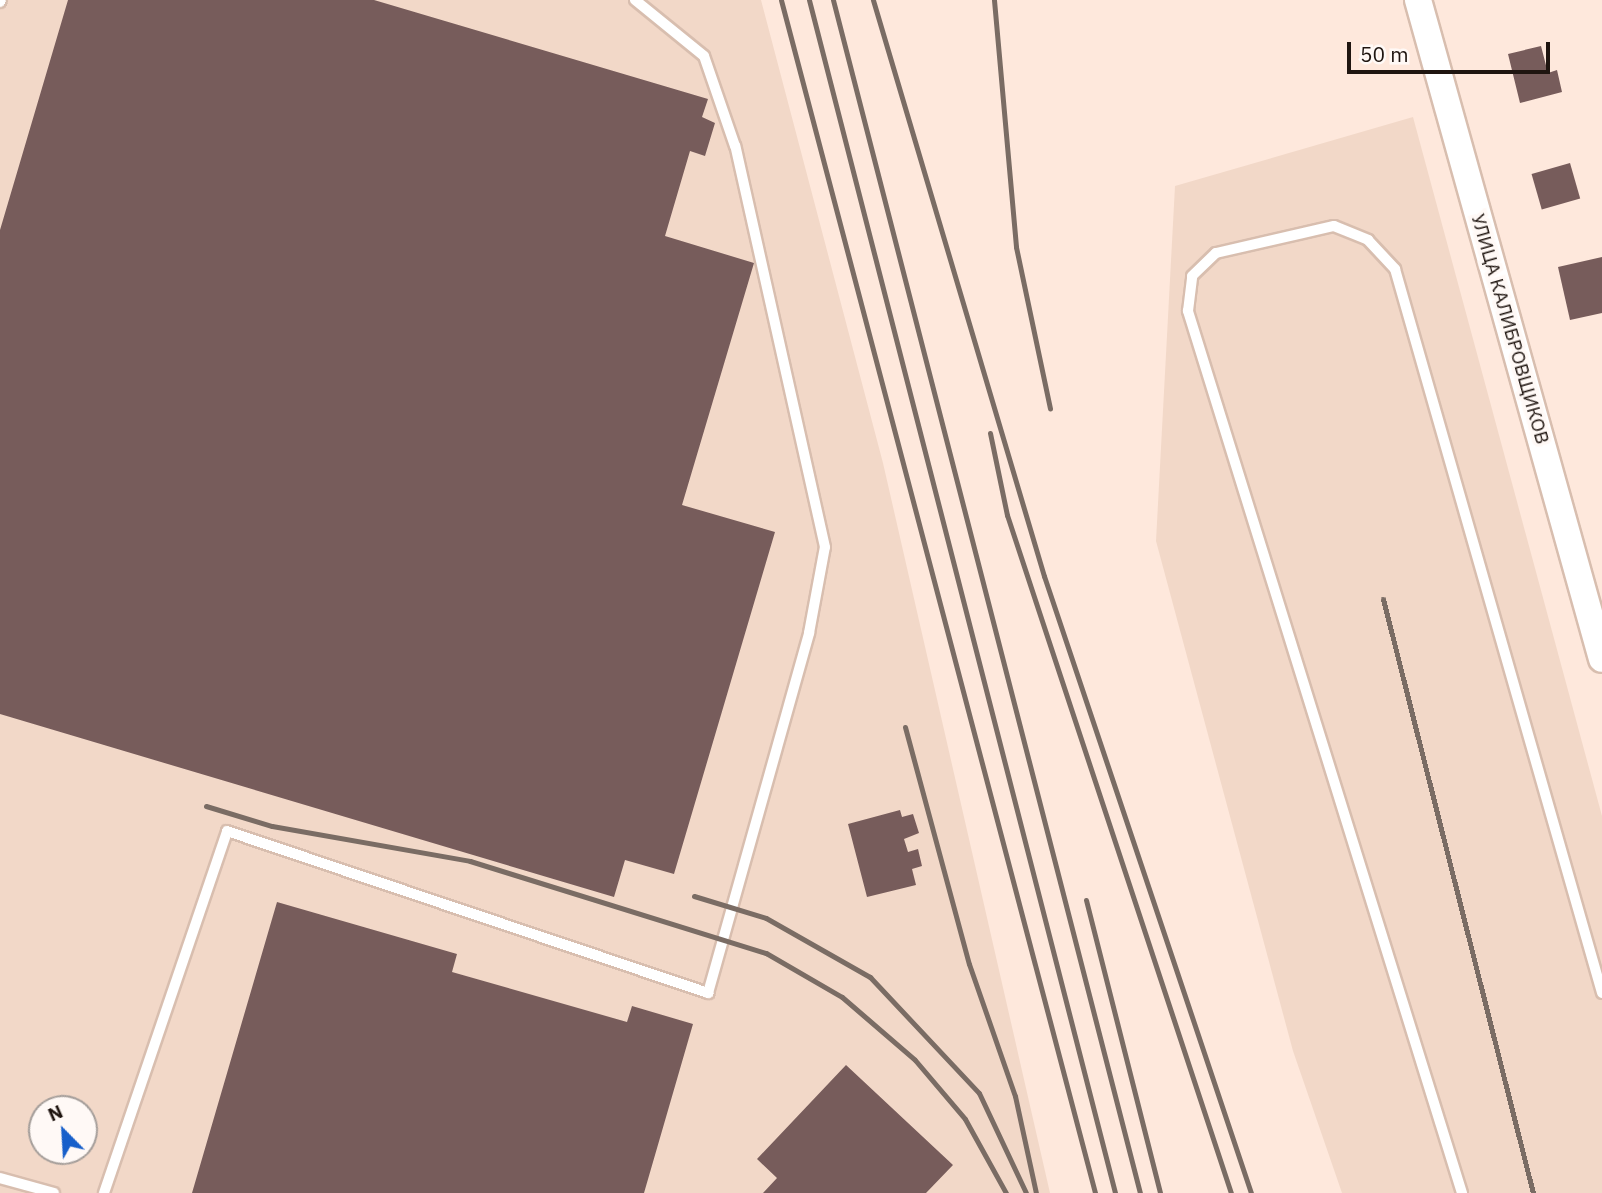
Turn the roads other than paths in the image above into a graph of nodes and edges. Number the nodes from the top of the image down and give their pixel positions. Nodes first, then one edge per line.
1 (635, 0) edge
2 (1418, 0) edge
3 (1602, 659) edge
4 (1602, 993) edge
5 (0, 1178) edge
6 (54, 1193) edge
7 (104, 1193) edge
8 (1462, 1193) edge

1 - 7 lane
2 - 3 street, УЛИЦА КАЛИБРОВЩИКОВ
4 - 8 lane
5 - 6 lane

